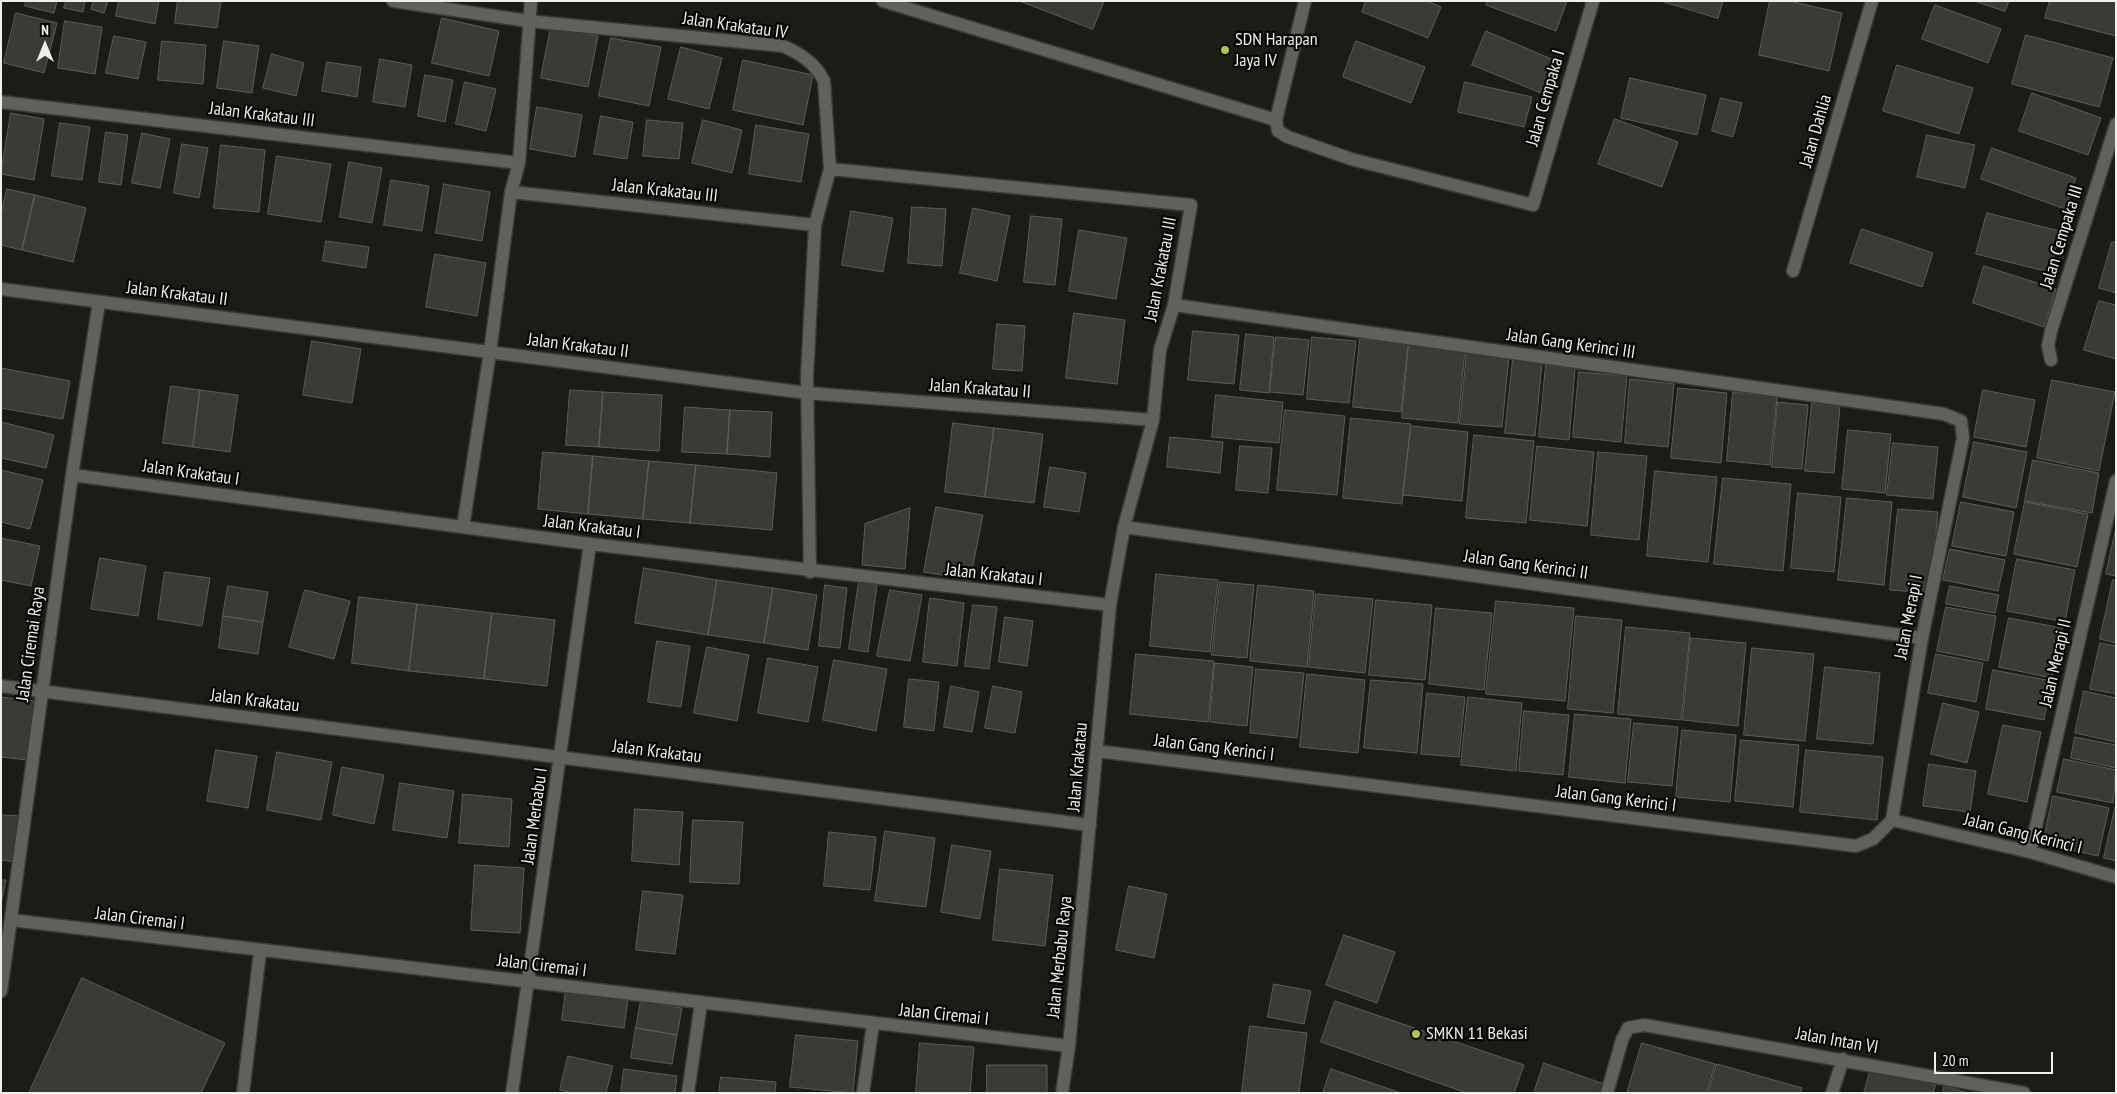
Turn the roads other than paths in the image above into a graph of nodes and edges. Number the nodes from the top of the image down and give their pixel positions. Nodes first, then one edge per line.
1 (393, 1) edge
2 (531, 1) edge
3 (883, 1) edge
4 (1305, 1) edge
5 (1592, 1) edge
6 (1872, 1) edge
7 (528, 21) junction
8 (1, 102) edge
9 (2116, 124) edge
10 (1277, 125) junction
11 (519, 163) junction
12 (830, 169) junction
13 (511, 192) junction
14 (815, 225) junction
15 (1793, 271) dead end
16 (1, 289) edge
17 (99, 302) junction
18 (1174, 305) junction
19 (490, 352) junction
20 (2051, 360) dead end
21 (807, 394) junction
22 (1153, 420) junction
23 (1961, 421) joint
24 (72, 474) junction
25 (2116, 481) edge
26 (1124, 527) junction
27 (463, 528) junction
28 (590, 544) junction
29 (810, 572) junction
30 (1110, 605) junction
31 (1922, 638) junction
32 (1, 686) edge
33 (42, 692) junction
34 (1097, 751) junction
35 (561, 758) junction
36 (1892, 820) junction
37 (1090, 825) junction
38 (2030, 852) junction
39 (2116, 877) edge
40 (11, 920) junction
41 (260, 952) junction
42 (529, 982) junction
43 (1, 991) edge
44 (701, 1003) junction
45 (873, 1024) junction
46 (1068, 1046) junction
47 (1843, 1059) junction
48 (243, 1093) edge
49 (512, 1093) edge
50 (688, 1093) edge
51 (863, 1093) edge
52 (1062, 1093) edge
53 (1607, 1093) edge
54 (1832, 1093) edge
55 (2024, 1093) edge

1 - 7 street, Jalan Krakatau IV
2 - 7 street
3 - 10 street
4 - 10 street
5 - 10 street, Jalan Cempaka I
6 - 15 street, Jalan Dahlia
7 - 11 street
7 - 12 street, Jalan Krakatau IV
8 - 11 street, Jalan Krakatau III
9 - 20 street, Jalan Cempaka III
11 - 13 street
12 - 14 street, Jalan Krakatau IV
12 - 18 street, Jalan Krakatau III
13 - 14 street, Jalan Krakatau III
13 - 19 street
14 - 21 street, Jalan Krakatau IV
16 - 17 street, Jalan Krakatau II
17 - 19 street, Jalan Krakatau II
17 - 24 street, Jalan Ciremai Raya
18 - 22 street, Jalan Krakatau III
18 - 23 street, Jalan Gang Kerinci III
19 - 21 street, Jalan Krakatau II
19 - 27 street
21 - 22 street, Jalan Krakatau II
21 - 29 street, Jalan Krakatau IV
22 - 26 street, Jalan Krakatau III
23 - 31 street, Jalan Merapi I
24 - 27 street, Jalan Krakatau I
24 - 33 street, Jalan Ciremai Raya
25 - 38 street, Jalan Merapi II
26 - 30 street, Jalan Krakatau III
26 - 31 street, Jalan Gang Kerinci II
27 - 28 street, Jalan Krakatau I
28 - 29 street, Jalan Krakatau I
28 - 35 street, Jalan Merbabu I
29 - 30 street, Jalan Krakatau I
30 - 34 street, Jalan Krakatau
31 - 36 street, Jalan Merapi I
32 - 33 street, Jalan Krakatau
33 - 35 street, Jalan Krakatau
33 - 40 street, Jalan Ciremai Raya
34 - 36 street, Jalan Gang Kerinci I
34 - 37 street, Jalan Krakatau
35 - 37 street, Jalan Krakatau
35 - 42 street, Jalan Merbabu I
36 - 38 street, Jalan Gang Kerinci I
37 - 46 street, Jalan Merbabu Raya
38 - 39 street, Jalan Gang Kerinci I
40 - 41 street, Jalan Ciremai I
40 - 43 street, Jalan Ciremai Raya
41 - 42 street, Jalan Ciremai I
41 - 48 street
42 - 44 street, Jalan Ciremai I
42 - 49 street, Jalan Merbabu I
44 - 45 street, Jalan Ciremai I
44 - 50 street
45 - 46 street, Jalan Ciremai I
45 - 51 street
46 - 52 street, Jalan Merbabu Raya
47 - 53 street, Jalan Intan VI
47 - 54 street
47 - 55 street, Jalan Intan VI

